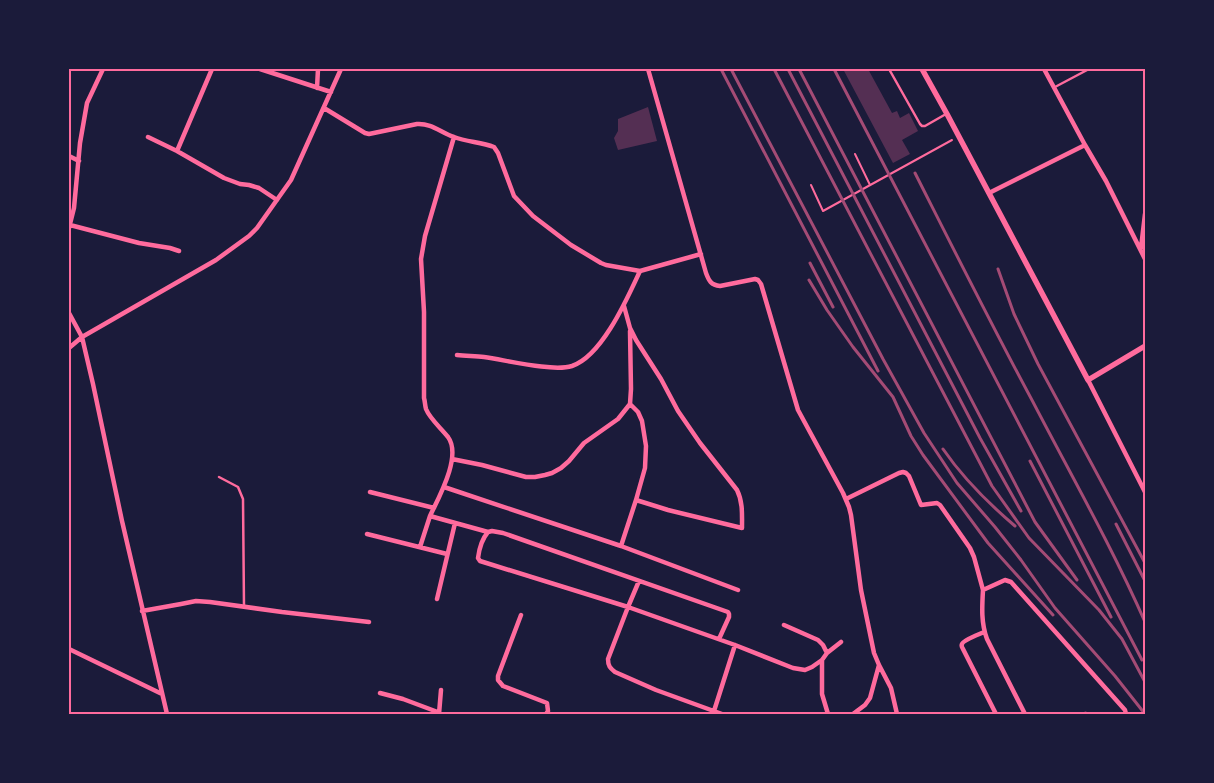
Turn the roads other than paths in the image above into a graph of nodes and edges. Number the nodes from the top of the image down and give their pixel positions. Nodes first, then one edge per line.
1 (102, 69) edge
2 (212, 69) edge
3 (260, 69) edge
4 (318, 69) edge
5 (341, 69) edge
6 (648, 69) edge
7 (889, 69) edge
8 (922, 69) edge
9 (1044, 69) edge
10 (1089, 69) edge
11 (317, 88) junction
12 (1054, 88) junction
13 (331, 92) junction
14 (324, 108) junction
15 (947, 114) junction
16 (148, 137) dead end
17 (454, 138) junction
18 (1085, 145) junction
19 (177, 150) junction
20 (69, 156) edge
21 (78, 161) junction
22 (989, 193) junction
23 (277, 200) junction
24 (1145, 214) edge
25 (69, 226) edge
26 (1141, 249) junction
27 (179, 251) dead end
28 (701, 254) junction
29 (1145, 259) edge
30 (640, 271) junction
31 (624, 306) junction
32 (69, 313) edge
33 (630, 328) junction
34 (82, 337) junction
35 (1145, 346) edge
36 (69, 348) edge
37 (457, 355) dead end
38 (1088, 380) junction
39 (630, 404) junction
40 (452, 459) junction
41 (220, 477) dead end
42 (444, 487) junction
43 (370, 492) dead end
44 (1145, 492) edge
45 (846, 499) junction
46 (636, 500) junction
47 (434, 508) junction
48 (430, 516) junction
49 (455, 523) junction
50 (488, 532) junction
51 (367, 534) dead end
52 (621, 546) junction
53 (420, 547) junction
54 (447, 554) junction
55 (639, 581) junction
56 (738, 590) dead end
57 (983, 590) junction
58 (437, 599) dead end
59 (244, 606) junction
60 (628, 607) junction
61 (142, 611) junction
62 (521, 615) dead end
63 (369, 622) dead end
64 (784, 625) dead end
65 (984, 632) junction
66 (719, 639) junction
67 (841, 642) dead end
68 (735, 644) junction
69 (69, 649) edge
70 (827, 653) junction
71 (822, 660) junction
72 (879, 665) junction
73 (441, 690) dead end
74 (380, 693) dead end
75 (162, 694) junction
76 (714, 711) junction
77 (167, 714) edge
78 (440, 714) edge
79 (546, 714) edge
80 (722, 714) edge
81 (828, 714) edge
82 (853, 714) edge
83 (897, 714) edge
84 (996, 714) edge
85 (1025, 714) edge
86 (1126, 714) edge

1 - 21 street
2 - 19 street
3 - 11 street
4 - 11 street
5 - 13 street
6 - 28 street
7 - 15 lane
8 - 15 street
9 - 12 street
10 - 12 lane
11 - 13 street
12 - 18 street
13 - 14 street
14 - 17 street
14 - 23 street
15 - 22 street
16 - 19 street
17 - 30 street
17 - 40 street
18 - 22 street
18 - 26 street
19 - 23 street
20 - 21 street
21 - 25 street
22 - 38 street
23 - 34 street
24 - 26 street
25 - 27 street
26 - 29 street
28 - 30 street
28 - 45 street
30 - 31 street
31 - 33 street
31 - 37 street
32 - 34 street
33 - 39 street
33 - 46 street
34 - 36 street
34 - 61 street
35 - 38 street
38 - 44 street
39 - 40 street
39 - 46 street
40 - 42 street
41 - 59 lane
42 - 47 street
42 - 52 street
43 - 47 street
45 - 57 street
45 - 72 street
46 - 52 street
47 - 48 street
48 - 49 street
48 - 53 street
49 - 50 street
49 - 54 street
50 - 55 street
50 - 60 street
51 - 53 street
52 - 56 street
53 - 54 street
54 - 58 street
55 - 60 street
55 - 66 street
57 - 65 street
57 - 86 street
59 - 61 street
59 - 63 street
60 - 66 street
60 - 76 street
61 - 75 street
62 - 79 street
64 - 70 street
65 - 84 street
65 - 85 street
66 - 68 street
67 - 70 street
68 - 71 street
68 - 76 street
69 - 75 street
70 - 71 street
71 - 81 street
72 - 82 street
72 - 83 street
73 - 78 street
74 - 78 street
75 - 77 street
76 - 80 street

